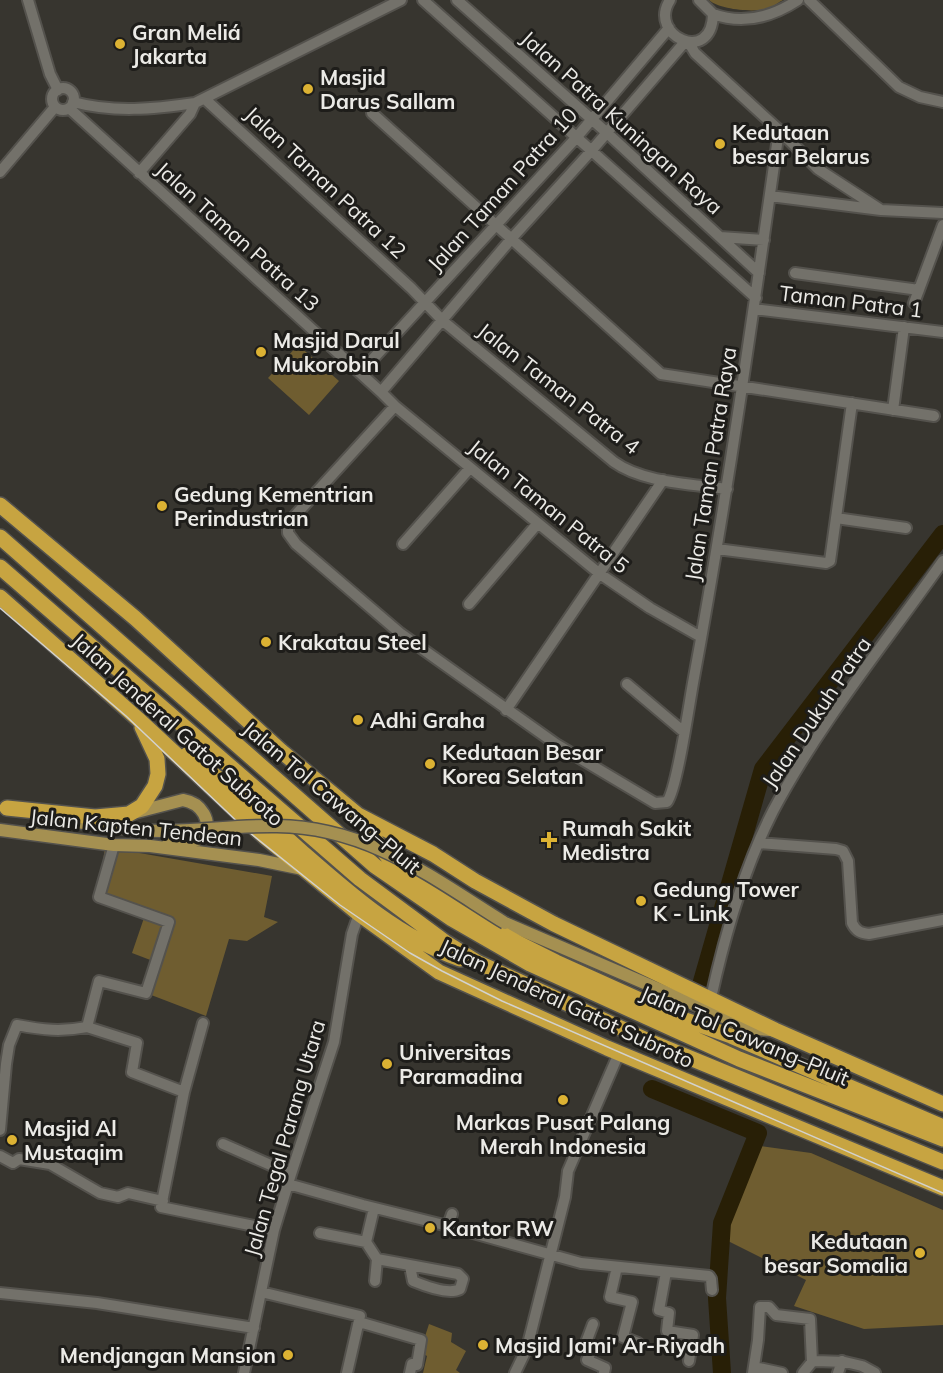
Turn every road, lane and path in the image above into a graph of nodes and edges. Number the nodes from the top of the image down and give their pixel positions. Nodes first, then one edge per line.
1 (28, 0) edge
2 (401, 0) edge
3 (423, 0) edge
4 (457, 0) edge
5 (699, 0) edge
6 (798, 0) edge
7 (809, 0) edge
8 (666, 1) edge
9 (713, 14) junction
10 (669, 28) junction
11 (686, 43) junction
12 (58, 90) junction
13 (201, 102) junction
14 (943, 102) edge
15 (71, 105) junction
16 (55, 107) junction
17 (372, 113) dead end
18 (592, 118) junction
19 (779, 130) junction
20 (606, 132) junction
21 (576, 138) junction
22 (592, 150) junction
23 (0, 172) edge
24 (140, 173) junction
25 (770, 196) junction
26 (881, 210) junction
27 (943, 213) edge
28 (498, 225) junction
29 (943, 225) edge
30 (720, 237) junction
31 (512, 238) junction
32 (764, 240) junction
33 (759, 273) junction
34 (795, 273) dead end
35 (919, 290) junction
36 (425, 303) junction
37 (755, 303) junction
38 (914, 303) dead end
39 (443, 321) junction
40 (904, 327) junction
41 (943, 333) edge
42 (360, 373) junction
43 (743, 387) junction
44 (381, 392) junction
45 (852, 403) junction
46 (394, 406) junction
47 (893, 410) junction
48 (934, 416) dead end
49 (470, 468) junction
50 (663, 480) junction
51 (727, 489) junction
52 (0, 505) edge
53 (836, 519) junction
54 (538, 523) junction
55 (906, 528) dead end
56 (0, 537) edge
57 (404, 544) dead end
58 (717, 549) junction
59 (943, 561) edge
60 (0, 567) edge
61 (600, 574) junction
62 (0, 597) edge
63 (469, 604) dead end
64 (701, 637) junction
65 (627, 684) dead end
66 (506, 710) junction
67 (143, 724) junction
68 (684, 732) junction
69 (4, 808) edge
70 (129, 814) junction
71 (358, 815) junction
72 (0, 830) edge
73 (759, 843) junction
74 (114, 845) junction
75 (150, 846) junction
76 (303, 869) junction
77 (359, 914) junction
78 (943, 920) edge
79 (508, 925) junction
80 (477, 962) junction
81 (711, 998) junction
82 (203, 1023) dead end
83 (87, 1027) junction
84 (776, 1030) junction
85 (731, 1036) junction
86 (619, 1053) junction
87 (184, 1092) junction
88 (943, 1104) edge
89 (943, 1127) edge
90 (0, 1130) edge
91 (943, 1139) edge
92 (222, 1144) dead end
93 (0, 1156) edge
94 (943, 1162) edge
95 (289, 1179) junction
96 (943, 1188) edge
97 (163, 1201) junction
98 (374, 1208) junction
99 (452, 1214) dead end
100 (448, 1226) junction
101 (274, 1230) junction
102 (320, 1233) dead end
103 (366, 1242) junction
104 (549, 1254) junction
105 (377, 1258) junction
106 (410, 1266) junction
107 (617, 1267) junction
108 (666, 1272) junction
109 (375, 1281) dead end
110 (712, 1290) dead end
111 (261, 1292) junction
112 (0, 1293) edge
113 (359, 1322) junction
114 (592, 1324) dead end
115 (254, 1328) junction
116 (638, 1343) dead end
117 (689, 1361) dead end
118 (842, 1361) junction
119 (812, 1362) junction
120 (754, 1370) edge
121 (521, 1371) edge
122 (244, 1373) edge
123 (347, 1373) edge
124 (410, 1373) edge
125 (604, 1373) edge
126 (782, 1373) edge
127 (803, 1373) edge
128 (838, 1373) edge
129 (875, 1373) edge

1 - 12 street
2 - 13 street
3 - 21 street, Jalan Patra Kuningan Raya
4 - 18 street, Jalan Patra Kuningan Raya
5 - 9 street
6 - 9 street
7 - 14 street
8 - 10 street
9 - 11 street, Jalan Taman Patra 10
10 - 11 street
10 - 18 street, Jalan Taman Patra 10
11 - 19 street
11 - 20 street, Jalan Taman Patra 10
12 - 15 street
12 - 16 street
13 - 15 street
13 - 24 street
13 - 36 street, Jalan Taman Patra 12
15 - 16 street
15 - 24 street, Jalan Taman Patra 13
16 - 23 street
17 - 28 street
18 - 20 street, Jalan Patra Kuningan Raya
18 - 21 street, Jalan Taman Patra 10
19 - 25 street, Jalan Taman Patra Raya
19 - 26 street
20 - 22 street, Jalan Taman Patra 10
20 - 30 street, Jalan Patra Kuningan Raya
21 - 22 street, Jalan Patra Kuningan Raya
21 - 28 street, Jalan Taman Patra 10
22 - 31 street, Jalan Taman Patra 10
22 - 37 street, Jalan Patra Kuningan Raya
24 - 42 street, Jalan Taman Patra 13
25 - 26 street
25 - 32 street, Jalan Taman Patra Raya
26 - 27 street
28 - 31 street
28 - 36 street, Jalan Taman Patra 10
29 - 35 street
30 - 32 street
30 - 33 street, Jalan Patra Kuningan Raya
31 - 39 street, Jalan Taman Patra 10
31 - 43 street
32 - 33 street, Jalan Taman Patra Raya
33 - 37 street, Jalan Taman Patra Raya
34 - 35 street
35 - 38 street
36 - 39 street, Jalan Taman Patra 12
36 - 42 street, Jalan Taman Patra 10
37 - 40 street, Taman Patra 1
37 - 43 street, Jalan Taman Patra Raya
39 - 44 street, Jalan Taman Patra 10
39 - 50 street, Jalan Taman Patra 4
40 - 41 street, Taman Patra 1
40 - 47 street
42 - 44 street, Jalan Taman Patra 13
43 - 45 street
43 - 51 street, Jalan Taman Patra Raya
44 - 46 street, Jalan Taman Patra 5
45 - 47 street
45 - 53 street
46 - 49 street, Jalan Taman Patra 5
46 - 66 street
47 - 48 street
49 - 54 street, Jalan Taman Patra 5
49 - 57 street
50 - 51 street, Jalan Taman Patra 4
50 - 61 street
51 - 58 street, Jalan Taman Patra Raya
52 - 71 highway
53 - 55 street
53 - 58 street
54 - 61 street, Jalan Taman Patra 5
54 - 63 street
56 - 91 highway, Jalan Tol Cawang–Pluit
58 - 64 street, Jalan Taman Patra Raya
59 - 73 street, Jalan Dukuh Patra
60 - 80 highway, Jalan Tol Cawang–Pluit
61 - 64 street, Jalan Taman Patra 5
61 - 66 street
62 - 67 highway, Jalan Jenderal Gatot Subroto
64 - 68 street, Jalan Taman Patra Raya
65 - 68 street
66 - 68 street, Jalan Taman Patra Raya
67 - 70 highway
67 - 76 highway, Jalan Jenderal Gatot Subroto
67 - 80 highway
69 - 70 highway
69 - 79 main road, Jalan Kapten Tendean, bridge
70 - 75 main road
71 - 81 highway
71 - 85 highway
72 - 74 main road, Jalan Kapten Tendean
73 - 78 street
73 - 81 street, Jalan Dukuh Patra
74 - 75 main road, Jalan Kapten Tendean
74 - 83 street
75 - 76 main road, Jalan Kapten Tendean
76 - 77 highway, Jalan Jenderal Gatot Subroto
77 - 86 highway, Jalan Jenderal Gatot Subroto
77 - 95 street, Jalan Tegal Parang Utara
79 - 84 main road
79 - 85 highway
80 - 94 highway, Jalan Tol Cawang–Pluit
81 - 84 highway
82 - 87 street
83 - 87 street
83 - 90 street
84 - 88 highway
85 - 89 highway
86 - 96 highway, Jalan Jenderal Gatot Subroto
86 - 104 street
87 - 97 street
92 - 95 street
93 - 97 street
95 - 98 street
95 - 101 street, Jalan Tegal Parang Utara
97 - 101 street
98 - 100 street
98 - 103 street
99 - 100 street
100 - 104 street
101 - 111 street, Jalan Tegal Parang Utara
102 - 103 street
103 - 105 street
104 - 107 street
104 - 121 street
105 - 106 street
105 - 109 street
106 - 106 street
107 - 108 street
107 - 116 street
108 - 110 street
108 - 117 street
111 - 113 street
111 - 115 street, Jalan Tegal Parang Utara
112 - 115 street
113 - 123 street
113 - 124 street
114 - 125 street
115 - 122 street, Jalan Tegal Parang Utara
118 - 119 street
118 - 128 street
118 - 129 street
119 - 120 street
119 - 127 street
120 - 126 street

